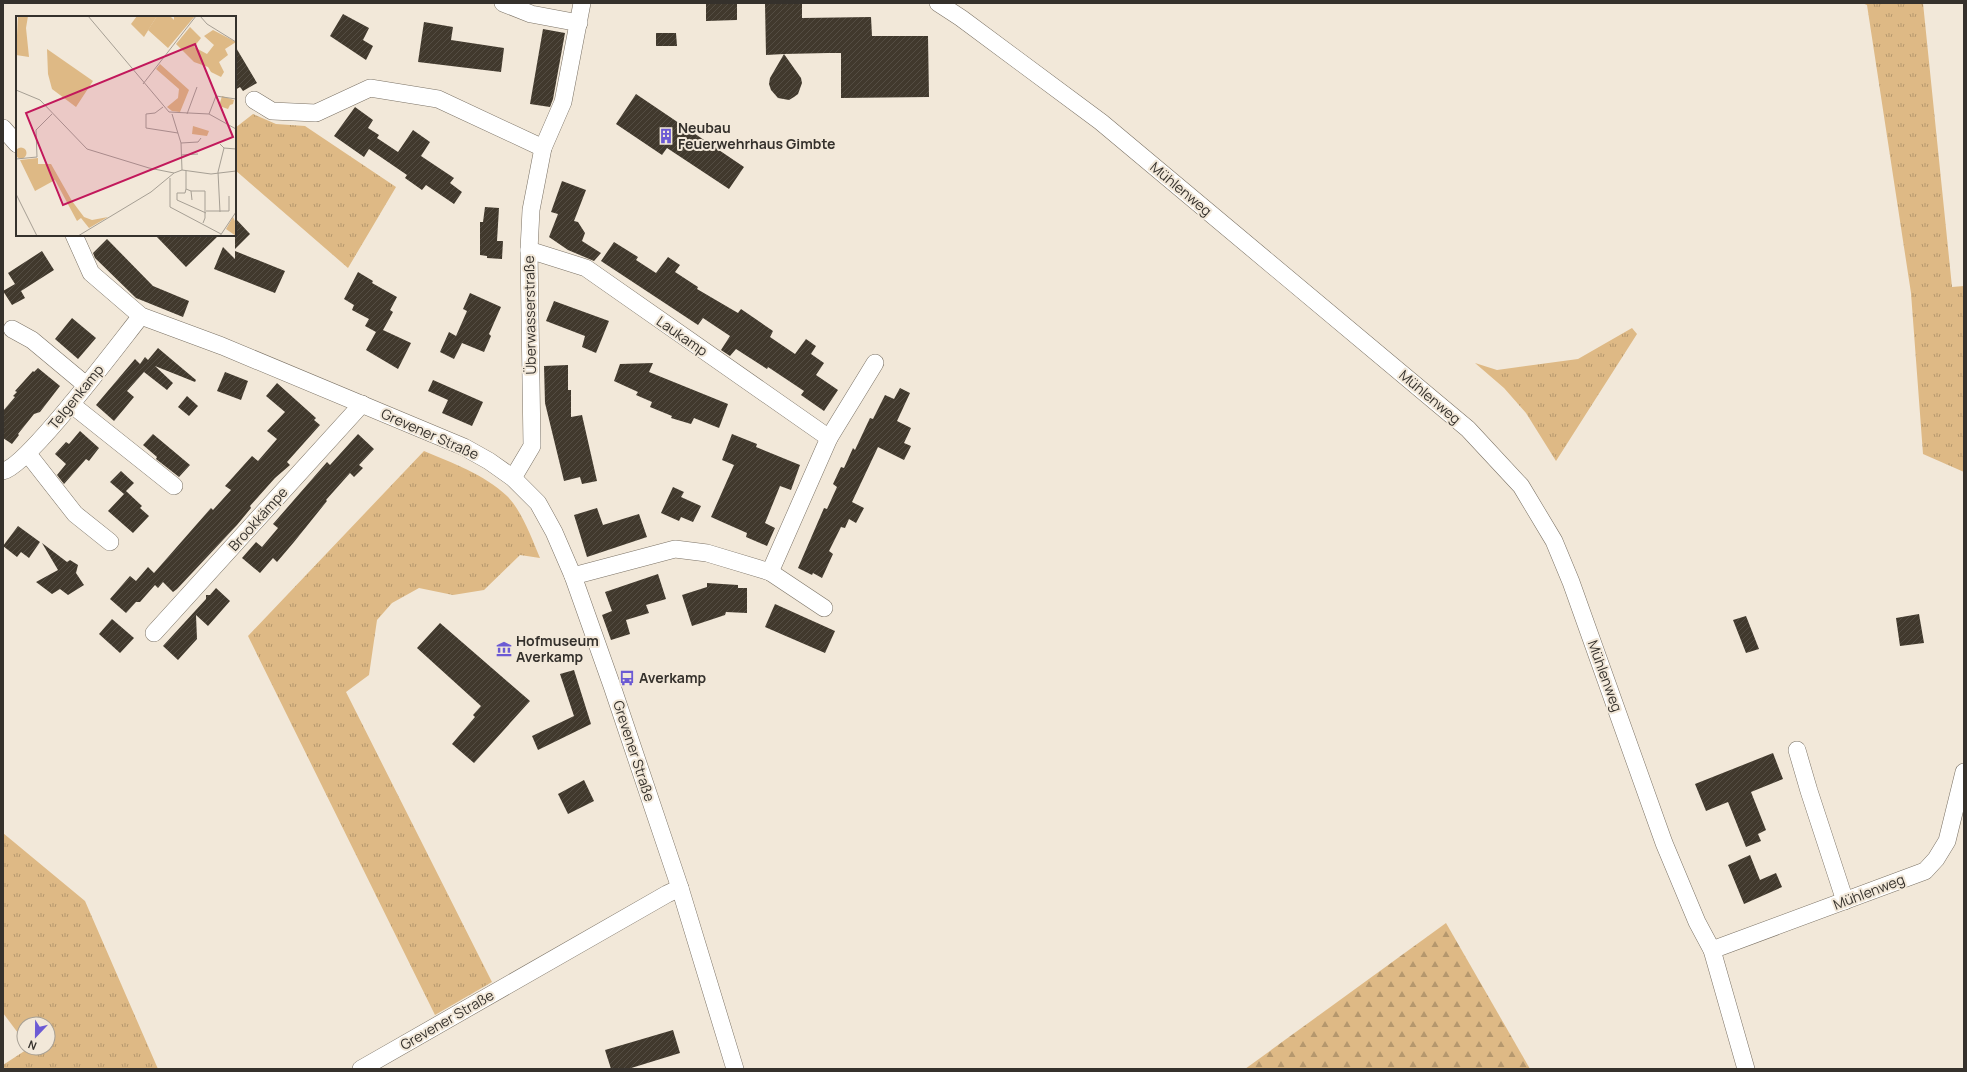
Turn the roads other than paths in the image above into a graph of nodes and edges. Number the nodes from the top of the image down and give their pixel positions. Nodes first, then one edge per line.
1 (503, 3) edge
2 (582, 3) edge
3 (938, 3) edge
4 (579, 23) junction
5 (254, 100) dead end
6 (3, 128) edge
7 (16, 143) edge
8 (542, 148) junction
9 (74, 236) edge
10 (529, 250) junction
11 (141, 316) junction
12 (12, 329) dead end
13 (875, 363) dead end
14 (86, 385) junction
15 (71, 404) junction
16 (362, 404) junction
17 (829, 438) junction
18 (28, 454) junction
19 (3, 471) edge
20 (514, 478) junction
21 (174, 486) dead end
22 (110, 542) dead end
23 (770, 572) junction
24 (573, 576) junction
25 (824, 608) dead end
26 (154, 633) dead end
27 (1797, 750) dead end
28 (1964, 772) edge
29 (680, 888) junction
30 (1845, 901) junction
31 (1712, 950) junction
32 (361, 1069) edge
33 (735, 1069) edge
34 (1746, 1069) edge

1 - 4 street
2 - 4 street, Überwasserstraße
3 - 31 street, Mühlenweg
4 - 8 street, Überwasserstraße
5 - 8 street
6 - 7 street
8 - 10 street, Überwasserstraße
9 - 11 street, Grevener Straße
10 - 17 street, Laukamp
10 - 20 street, Überwasserstraße
11 - 14 street, Telgenkamp
11 - 16 street, Grevener Straße
12 - 14 street
13 - 17 street
14 - 15 street, Telgenkamp
15 - 18 street, Telgenkamp
15 - 21 street
16 - 20 street, Grevener Straße
16 - 26 street, Brookkämpe
17 - 23 street
18 - 19 street, Telgenkamp
18 - 22 street
20 - 24 street, Grevener Straße
23 - 24 street
23 - 25 street
24 - 29 street, Grevener Straße
27 - 30 street
28 - 30 street, Mühlenweg
29 - 32 street, Grevener Straße
29 - 33 street, Grevener Straße
30 - 31 street, Mühlenweg
31 - 34 street, Mühlenweg

